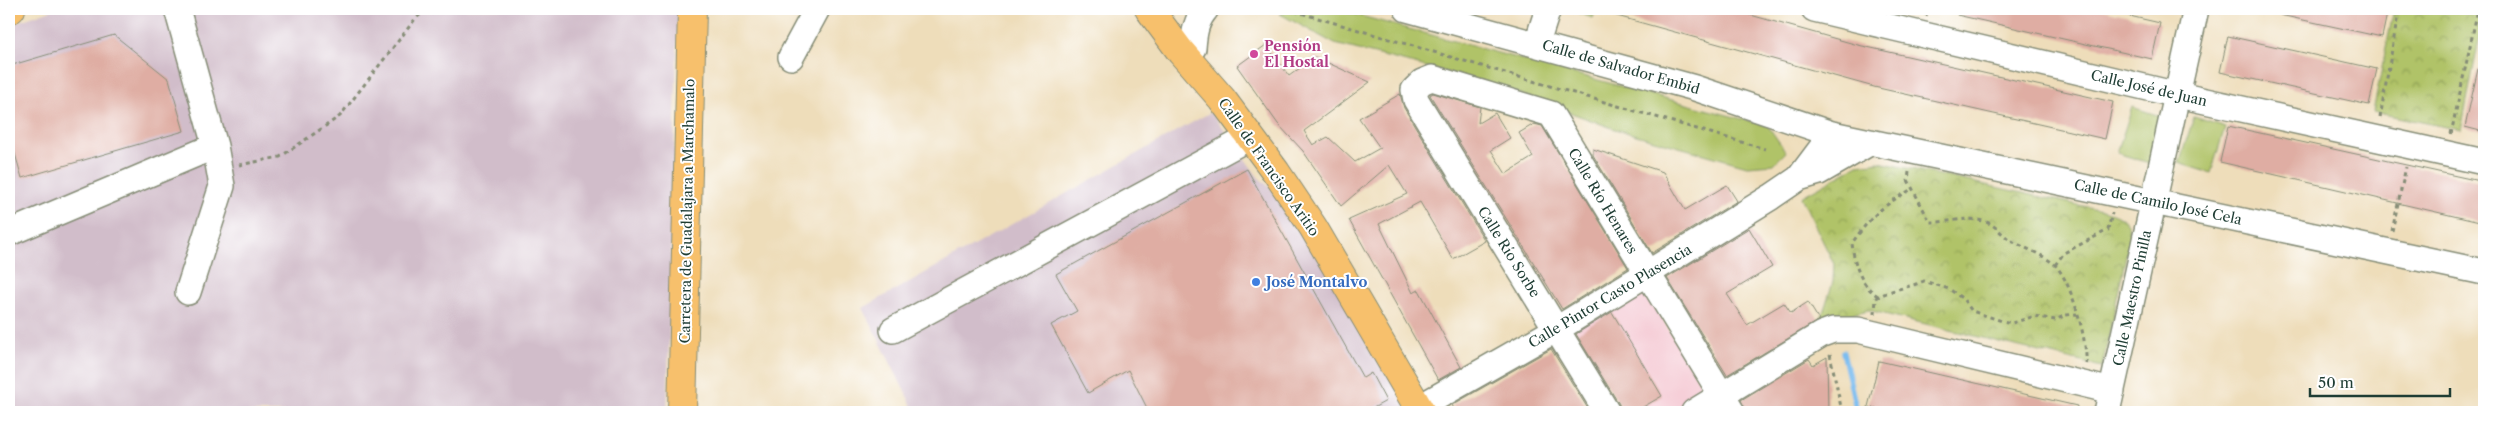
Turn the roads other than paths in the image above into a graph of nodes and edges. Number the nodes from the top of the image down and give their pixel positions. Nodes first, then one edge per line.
1 (178, 9) edge
2 (692, 9) edge
3 (817, 9) edge
4 (1149, 9) edge
5 (1164, 9) edge
6 (1206, 9) edge
7 (1408, 9) edge
8 (1548, 9) edge
9 (1814, 9) edge
10 (2196, 9) edge
11 (1537, 43) junction
12 (1192, 48) junction
13 (791, 57) dead end
14 (1414, 90) joint
15 (2178, 96) junction
16 (1222, 99) junction
17 (1792, 120) junction
18 (1832, 134) junction
19 (1250, 137) junction
20 (1870, 142) junction
21 (217, 158) junction
22 (2484, 162) edge
23 (1805, 171) junction
24 (2153, 201) junction
25 (9, 233) edge
26 (2484, 272) edge
27 (1647, 274) junction
28 (188, 292) dead end
29 (894, 330) dead end
30 (1557, 330) junction
31 (2109, 402) edge
32 (1726, 404) edge
33 (1419, 410) edge
34 (682, 412) edge
35 (1607, 412) edge
36 (1694, 412) edge

1 - 21 street
2 - 34 main road, Carretera de Guadalajara a Marchamalo
3 - 13 street
4 - 16 main road, Calle de Francisco Aritio
5 - 12 main road
6 - 12 street
7 - 11 street, Calle de Salvador Embid
8 - 11 street
9 - 15 street, Calle José de Juan
10 - 15 street, Calle Maestro Pinilla
11 - 17 street, Calle de Salvador Embid
12 - 16 main road
14 - 27 street, Calle Río Henares
14 - 30 street, Calle Río Sorbe
15 - 22 street, Calle José de Juan
15 - 24 street, Calle Maestro Pinilla
16 - 19 main road, Calle de Francisco Aritio
17 - 18 street, Calle de Salvador Embid
17 - 23 street
18 - 20 street, Calle de Camilo José Cela
18 - 23 street, Calle Pintor Casto Plasencia
19 - 29 street
19 - 33 main road, Calle de Francisco Aritio
20 - 23 street, Calle Pintor Casto Plasencia
20 - 24 street, Calle de Camilo José Cela
21 - 25 street
21 - 28 street
23 - 27 street, Calle Pintor Casto Plasencia
24 - 26 street, Calle de Camilo José Cela
24 - 31 street, Calle Maestro Pinilla
27 - 30 street, Calle Pintor Casto Plasencia
27 - 32 street, Calle Río Henares
30 - 33 street, Calle Pintor Casto Plasencia
30 - 35 street, Calle Río Sorbe
31 - 32 street
32 - 36 street

